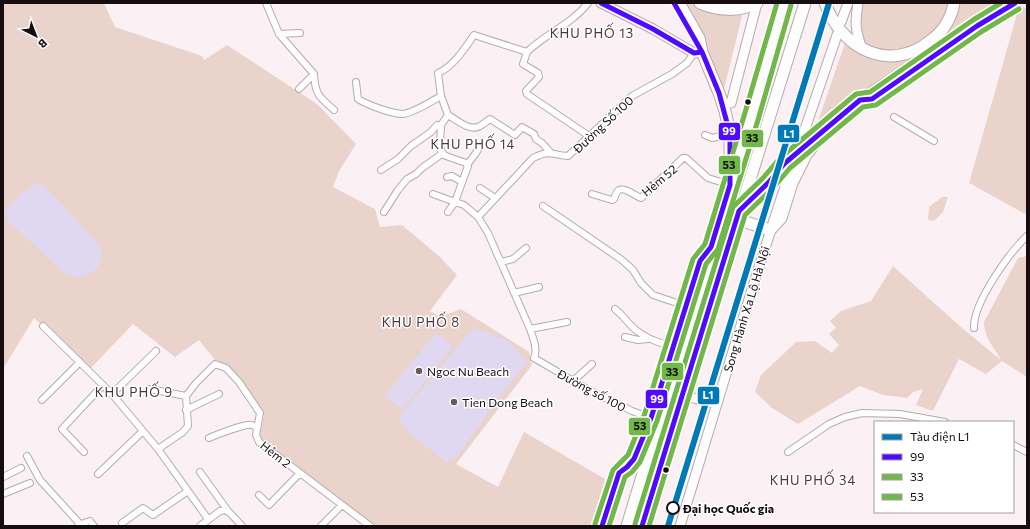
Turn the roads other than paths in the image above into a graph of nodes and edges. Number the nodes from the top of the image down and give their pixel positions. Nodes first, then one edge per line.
1 (266, 3) edge
2 (588, 3) edge
3 (601, 3) edge
4 (674, 3) edge
5 (679, 3) edge
6 (700, 3) edge
7 (757, 3) edge
8 (784, 3) edge
9 (805, 3) edge
10 (825, 3) edge
11 (848, 3) edge
12 (858, 3) edge
13 (954, 3) edge
14 (1008, 3) edge
15 (1015, 3) edge
16 (739, 5) edge
17 (841, 22) dead end
18 (300, 33) dead end
19 (279, 34) junction
20 (837, 35) dead end
21 (862, 49) junction
22 (527, 52) junction
23 (698, 53) junction
24 (314, 74) junction
25 (356, 82) dead end
26 (299, 89) dead end
27 (441, 96) junction
28 (860, 100) junction
29 (731, 103) dead end
30 (334, 110) dead end
31 (448, 116) junction
32 (894, 117) dead end
33 (751, 118) junction
34 (830, 124) junction
35 (439, 125) junction
36 (730, 134) junction
37 (705, 135) dead end
38 (589, 136) junction
39 (802, 138) dead end
40 (934, 141) dead end
41 (480, 146) dead end
42 (550, 152) junction
43 (442, 153) junction
44 (793, 163) dead end
45 (730, 164) junction
46 (467, 165) junction
47 (381, 170) dead end
48 (447, 176) dead end
49 (462, 182) junction
50 (727, 184) junction
51 (480, 188) dead end
52 (433, 194) dead end
53 (592, 194) dead end
54 (495, 198) junction
55 (455, 202) junction
56 (542, 206) dead end
57 (384, 212) dead end
58 (448, 212) dead end
59 (738, 215) junction
60 (478, 217) junction
61 (770, 230) junction
62 (1027, 236) edge
63 (711, 247) junction
64 (526, 248) dead end
65 (700, 261) junction
66 (501, 262) junction
67 (539, 287) dead end
68 (514, 293) junction
69 (686, 306) junction
70 (615, 309) dead end
71 (567, 322) dead end
72 (43, 326) dead end
73 (974, 328) dead end
74 (530, 329) junction
75 (625, 337) dead end
76 (648, 339) junction
77 (674, 347) junction
78 (156, 351) dead end
79 (80, 362) junction
80 (592, 364) dead end
81 (573, 381) junction
82 (103, 385) junction
83 (150, 389) dead end
84 (112, 394) junction
85 (219, 394) dead end
86 (682, 395) junction
87 (186, 396) junction
88 (42, 400) dead end
89 (717, 404) junction
90 (186, 410) junction
91 (655, 419) junction
92 (939, 421) edge
93 (257, 429) junction
94 (143, 431) junction
95 (209, 438) dead end
96 (1014, 446) edge
97 (651, 448) junction
98 (158, 449) junction
99 (84, 452) dead end
100 (788, 452) dead end
101 (1027, 452) edge
102 (27, 456) dead end
103 (21, 468) dead end
104 (200, 472) dead end
105 (300, 473) junction
106 (98, 474) dead end
107 (3, 477) edge
108 (616, 481) junction
109 (30, 483) dead end
110 (188, 491) junction
111 (3, 494) edge
112 (259, 495) dead end
113 (342, 505) junction
114 (228, 511) junction
115 (208, 519) junction
116 (122, 523) dead end
117 (79, 525) edge
118 (94, 526) edge
119 (200, 526) edge
120 (242, 526) edge
121 (321, 526) edge
122 (370, 526) edge
123 (602, 526) edge
124 (627, 526) edge
125 (642, 526) edge
126 (680, 526) edge

1 - 19 street
2 - 22 street
3 - 23 main road
4 - 23 highway
5 - 23 highway
6 - 16 highway
7 - 16 highway
7 - 29 main road
8 - 33 highway
9 - 59 highway
10 - 21 highway
11 - 17 main road
12 - 21 main road
13 - 21 highway
14 - 28 highway
15 - 28 highway
18 - 19 street
19 - 24 street
20 - 39 main road
22 - 27 street
22 - 38 street
23 - 36 highway
23 - 38 street, Đường Số 100
24 - 26 street
24 - 30 street
25 - 27 street
27 - 31 street
28 - 34 highway
31 - 35 street
31 - 42 street
32 - 40 street
33 - 45 highway
33 - 50 highway
34 - 59 highway
34 - 61 highway
35 - 43 street
35 - 47 street
36 - 37 street
36 - 45 highway
38 - 42 street, Đường Số 100
41 - 46 street
42 - 54 street
43 - 46 street
43 - 57 street
44 - 61 main road, Song Hành Xa Lộ Hà Nội
45 - 50 highway
46 - 49 street
48 - 49 street
49 - 55 street
50 - 53 street, Hẻm 52
50 - 63 highway
50 - 65 highway
51 - 54 street
52 - 55 street
54 - 60 street
55 - 58 street
55 - 60 street
56 - 69 street
59 - 61 highway
59 - 86 highway
60 - 66 street
61 - 89 main road, Song Hành Xa Lộ Hà Nội
62 - 73 street
63 - 65 highway
63 - 91 highway
64 - 66 street
65 - 69 highway
66 - 68 street
67 - 68 street
68 - 74 street
69 - 77 highway
70 - 76 street
71 - 74 street
72 - 79 street
74 - 81 street, Đường số 100
75 - 76 street
76 - 77 street
77 - 91 highway
78 - 84 street
79 - 82 street
79 - 88 street
80 - 81 street
81 - 91 street, Đường số 100
82 - 84 street
82 - 99 street
83 - 87 street
84 - 94 street
85 - 90 street
86 - 89 main road
86 - 125 highway
87 - 90 street
87 - 93 street, Hẻm 2
89 - 126 main road, Song Hành Xa Lộ Hà Nội
90 - 98 street
91 - 97 highway
91 - 108 highway
92 - 100 street
93 - 95 street
93 - 105 street, Hẻm 2
94 - 98 street
94 - 106 street
96 - 101 street
97 - 108 highway
97 - 124 highway
98 - 110 street
102 - 117 street
103 - 107 street
104 - 114 street
105 - 112 street
105 - 113 street, Hẻm 2
108 - 123 highway
109 - 111 street
110 - 115 street
110 - 116 street
113 - 121 street
113 - 122 street, Hẻm 2
114 - 115 street
114 - 120 street
115 - 119 street
117 - 118 street

